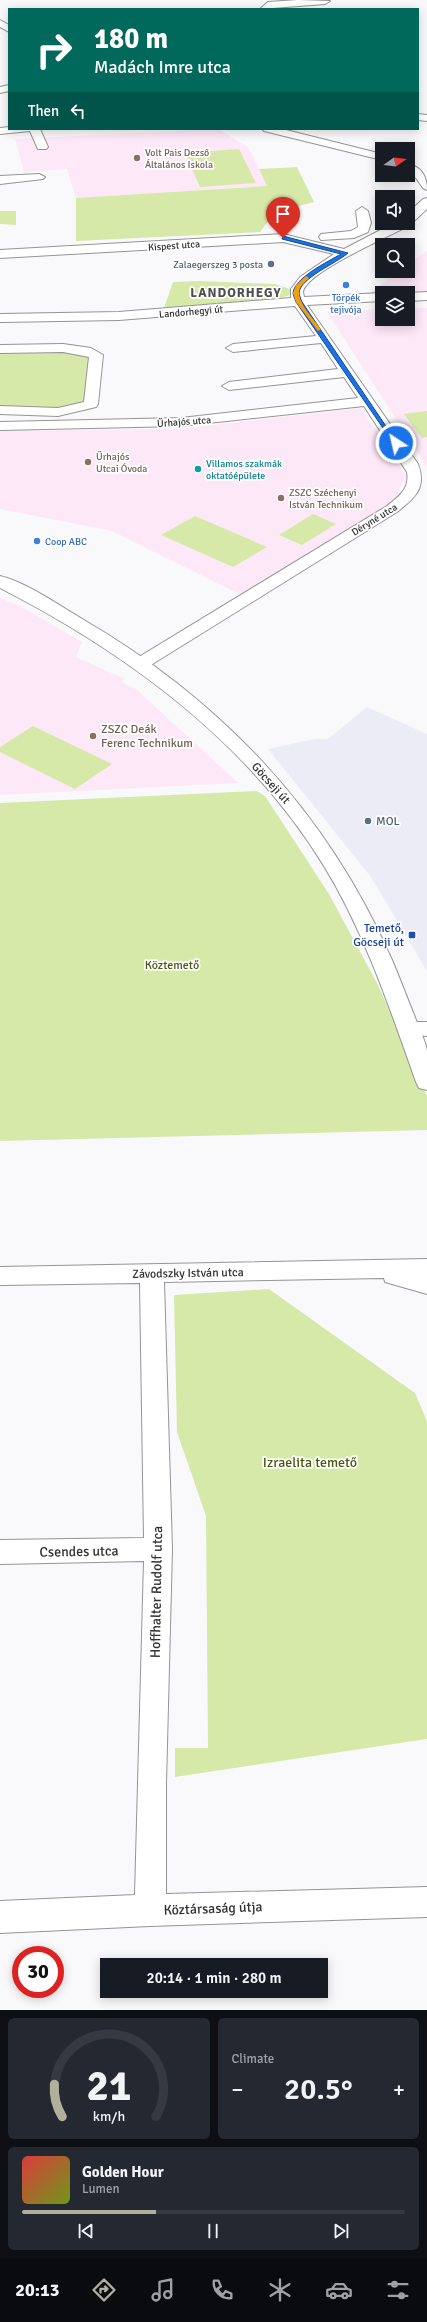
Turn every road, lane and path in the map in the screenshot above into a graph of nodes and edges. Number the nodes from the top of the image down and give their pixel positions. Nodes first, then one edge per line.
1 (325, 1) edge
2 (266, 8) edge
3 (13, 130) edge
4 (34, 130) edge
5 (268, 130) edge
6 (272, 130) edge
7 (0, 131) edge
8 (304, 144) dead end
9 (42, 147) dead end
10 (375, 155) edge
11 (415, 172) edge
12 (39, 178) dead end
13 (0, 180) edge
14 (427, 186) edge
15 (427, 202) edge
16 (362, 211) dead end
17 (415, 216) edge
18 (390, 230) edge
19 (325, 237) dead end
20 (345, 253) junction
21 (0, 254) edge
22 (427, 296) edge
23 (375, 297) edge
24 (415, 297) edge
25 (299, 302) junction
26 (0, 318) edge
27 (324, 338) junction
28 (233, 348) dead end
29 (0, 349) edge
30 (347, 372) junction
31 (229, 386) dead end
32 (367, 401) junction
33 (0, 410) edge
34 (47, 411) junction
35 (0, 426) edge
36 (49, 426) junction
37 (0, 581) edge
38 (140, 664) junction
39 (418, 1029) edge
40 (427, 1082) edge
41 (427, 1268) edge
42 (376, 1270) junction
43 (152, 1274) junction
44 (0, 1276) edge
45 (427, 1285) edge
46 (158, 1550) junction
47 (0, 1552) edge
48 (427, 1902) edge
49 (150, 1910) junction
50 (0, 1917) edge

1 - 2 street
3 - 7 street
4 - 9 street
5 - 8 street
6 - 10 street
11 - 14 street
12 - 13 street
15 - 17 street
16 - 19 street
18 - 20 street
20 - 21 street, Kispest utca
20 - 25 street
22 - 24 street
23 - 25 street, Landorhegyi út
25 - 26 street, Landorhegyi út
25 - 27 street, Déryné utca
27 - 28 street
27 - 30 street, Déryné utca
29 - 34 street
30 - 31 street
30 - 32 street, Déryné utca
32 - 36 street, Űrhajós utca
32 - 38 street, Déryné utca
33 - 34 street
34 - 36 street
35 - 36 street, Űrhajós utca
37 - 38 main road, Göcseji út
38 - 39 main road, Göcseji út
39 - 40 main road, Göcseji út
41 - 42 street, Závodszky István utca
42 - 43 street, Závodszky István utca
42 - 45 street, Závodszky István utca
43 - 44 street, Závodszky István utca
43 - 46 street, Hoffhalter Rudolf utca
46 - 47 street, Csendes utca
46 - 49 street, Hoffhalter Rudolf utca
48 - 49 street, Köztársaság útja
49 - 50 street, Köztársaság útja

